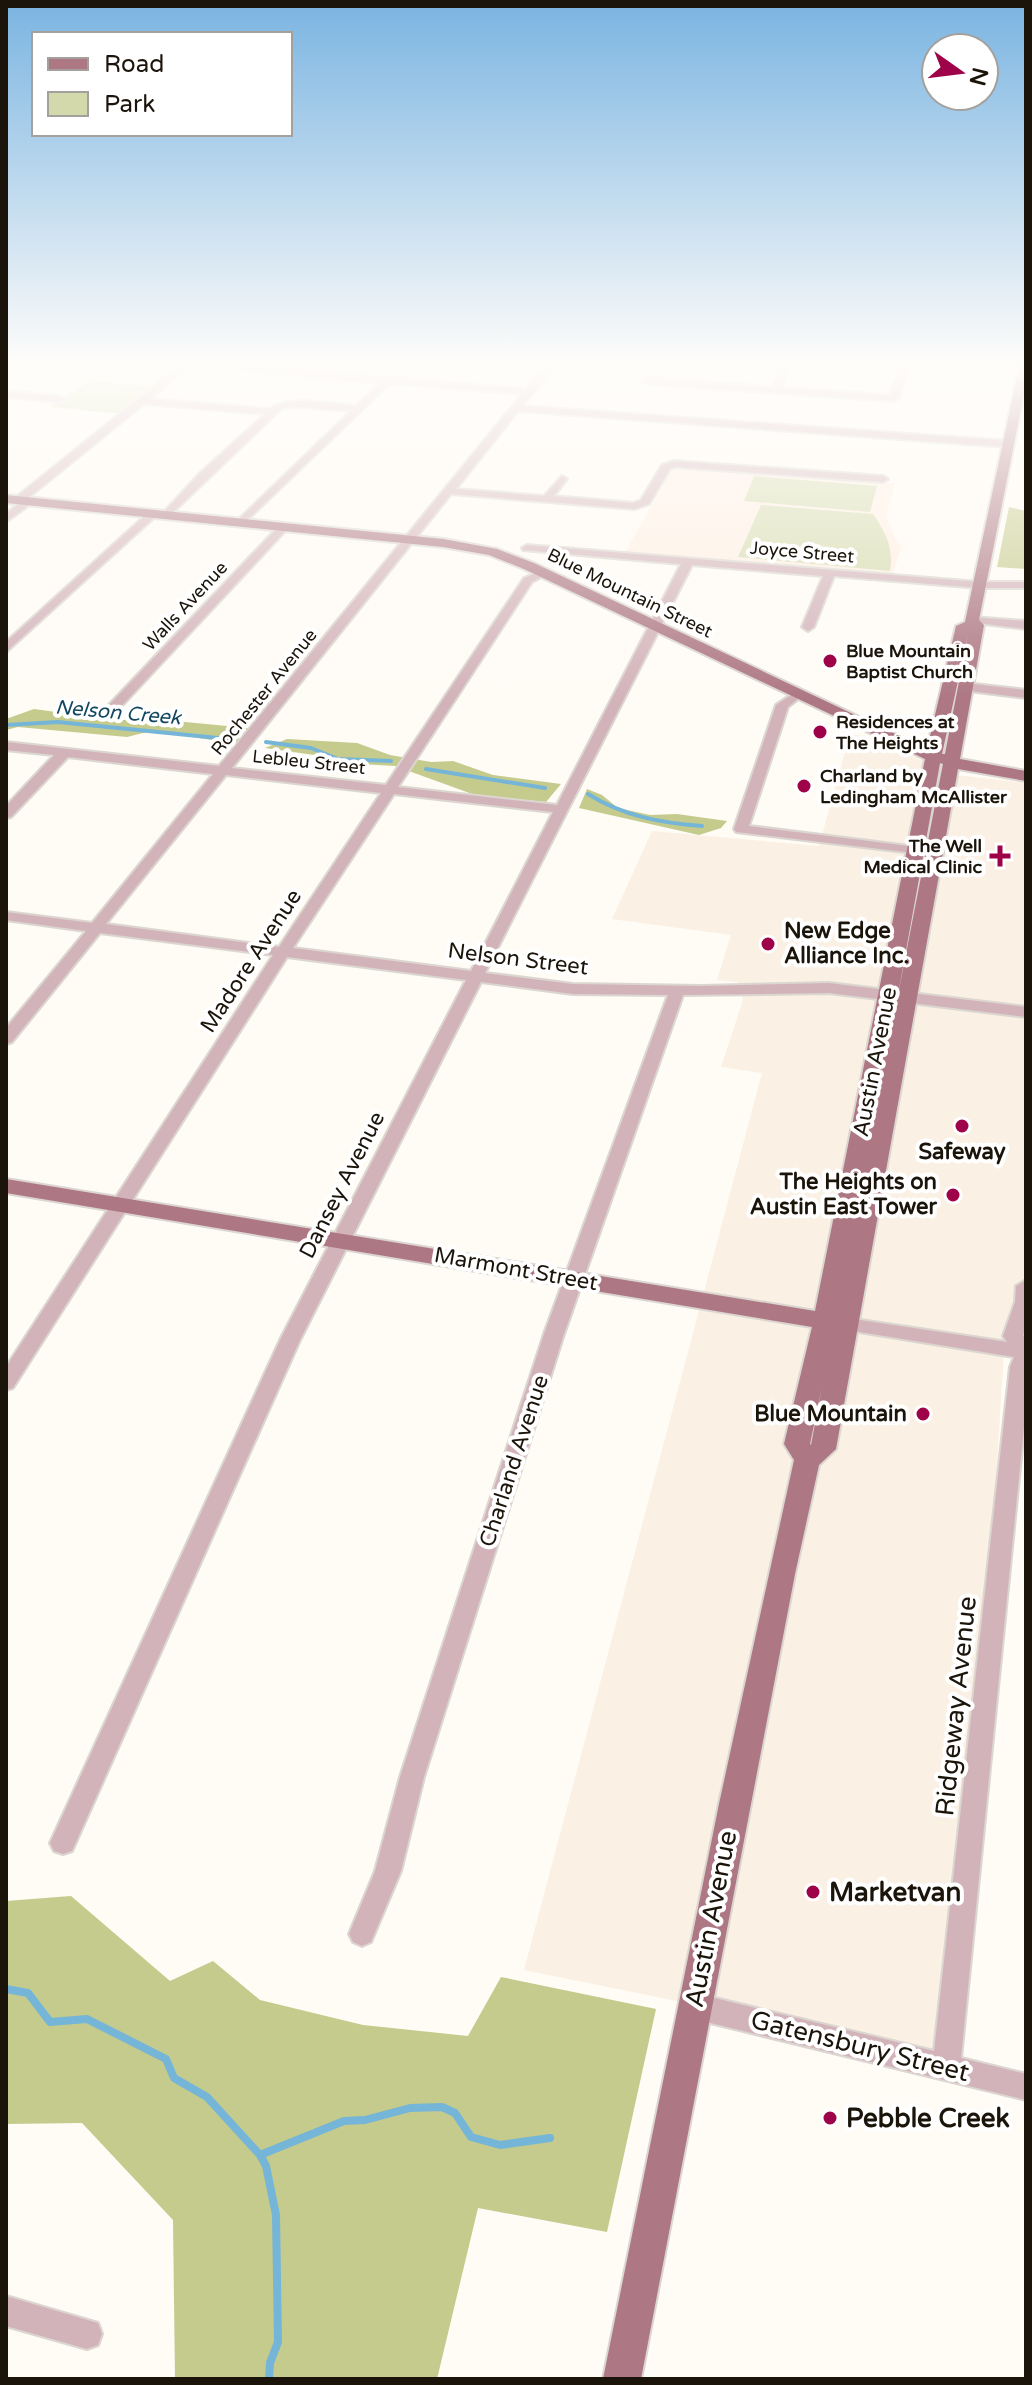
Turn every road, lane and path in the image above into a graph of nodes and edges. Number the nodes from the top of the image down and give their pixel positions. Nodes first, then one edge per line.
1 (46, 478) edge
2 (200, 478) edge
3 (286, 478) edge
4 (458, 478) edge
5 (659, 478) edge
6 (872, 478) edge
7 (1001, 478) edge
8 (562, 479) dead end
9 (883, 479) dead end
10 (448, 491) junction
11 (547, 499) junction
12 (18, 500) edge
13 (160, 515) junction
14 (6, 519) edge
15 (241, 523) junction
16 (284, 527) junction
17 (410, 539) junction
18 (527, 548) dead end
19 (688, 561) junction
20 (830, 572) junction
21 (543, 573) junction
22 (979, 585) junction
23 (1026, 585) edge
24 (972, 621) junction
25 (1026, 625) edge
26 (654, 626) junction
27 (808, 627) dead end
28 (6, 648) edge
29 (965, 687) junction
30 (1026, 694) edge
31 (797, 695) junction
32 (112, 709) dead end
33 (6, 746) edge
34 (65, 752) junction
35 (942, 760) junction
36 (224, 771) junction
37 (1026, 776) edge
38 (389, 789) junction
39 (560, 809) junction
40 (6, 814) edge
41 (926, 855) junction
42 (6, 916) edge
43 (96, 927) junction
44 (283, 952) junction
45 (476, 977) junction
46 (677, 991) junction
47 (897, 996) junction
48 (1026, 1012) edge
49 (6, 1039) edge
50 (6, 1186) edge
51 (119, 1205) junction
52 (340, 1240) junction
53 (574, 1279) junction
54 (1026, 1286) edge
55 (836, 1323) junction
56 (16, 1349) edge
57 (1026, 1352) edge
58 (6, 1383) edge
59 (63, 1843) dead end
60 (362, 1934) dead end
61 (694, 2006) junction
62 (946, 2067) junction
63 (1026, 2087) edge
64 (6, 2311) edge
65 (87, 2334) dead end
66 (622, 2379) edge

1 - 12 street
2 - 13 street
3 - 15 street
4 - 10 street, Rochester Avenue
5 - 11 street
6 - 9 street
7 - 22 main road, Austin Avenue
8 - 11 street
10 - 11 street
10 - 17 street, Rochester Avenue
12 - 13 main road, Blue Mountain Street
12 - 14 street
13 - 15 main road, Blue Mountain Street
13 - 28 street
15 - 16 main road, Blue Mountain Street
16 - 17 main road, Blue Mountain Street
16 - 32 street, Walls Avenue
17 - 21 main road, Blue Mountain Street
17 - 36 street, Rochester Avenue
18 - 19 street, Joyce Street
19 - 20 street, Joyce Street
19 - 26 street, Dansey Avenue
20 - 22 street, Joyce Street
20 - 27 street
21 - 26 main road, Blue Mountain Street
21 - 38 street, Madore Avenue
22 - 23 street, Joyce Street
22 - 24 main road, Austin Avenue
24 - 25 street
24 - 29 main road, Austin Avenue
24 - 35 main road, Austin Avenue
26 - 31 main road, Blue Mountain Street
26 - 39 street, Dansey Avenue
29 - 30 street
29 - 35 main road, Austin Avenue
31 - 35 main road, Blue Mountain Street
31 - 41 street
33 - 34 street, Lebleu Street
34 - 36 street, Lebleu Street
34 - 40 street
35 - 37 main road, Blue Mountain Street
35 - 41 main road, Austin Avenue
36 - 38 street, Lebleu Street
36 - 43 street, Rochester Avenue
38 - 39 street, Lebleu Street
38 - 44 street, Madore Avenue
39 - 45 street, Dansey Avenue
41 - 47 main road, Austin Avenue
42 - 43 street, Nelson Street
43 - 44 street, Nelson Street
43 - 49 street, Rochester Avenue
44 - 45 street, Nelson Street
44 - 51 street, Madore Avenue
45 - 46 street, Nelson Street
45 - 52 street, Dansey Avenue
46 - 47 street, Nelson Street
46 - 53 street, Charland Avenue
47 - 48 street, Nelson Street
47 - 55 main road, Austin Avenue
50 - 51 main road, Marmont Street
51 - 52 main road, Marmont Street
51 - 56 street, Madore Avenue
52 - 53 main road, Marmont Street
52 - 59 street, Dansey Avenue
53 - 55 main road, Marmont Street
53 - 60 street, Charland Avenue
54 - 57 street, Ridgeway Avenue
55 - 57 street, Marmont Street
55 - 61 main road, Austin Avenue
56 - 58 street, Madore Avenue
57 - 62 street, Ridgeway Avenue
61 - 62 street, Gatensbury Street
61 - 66 main road, Austin Avenue
62 - 63 street, Gatensbury Street
64 - 65 street

